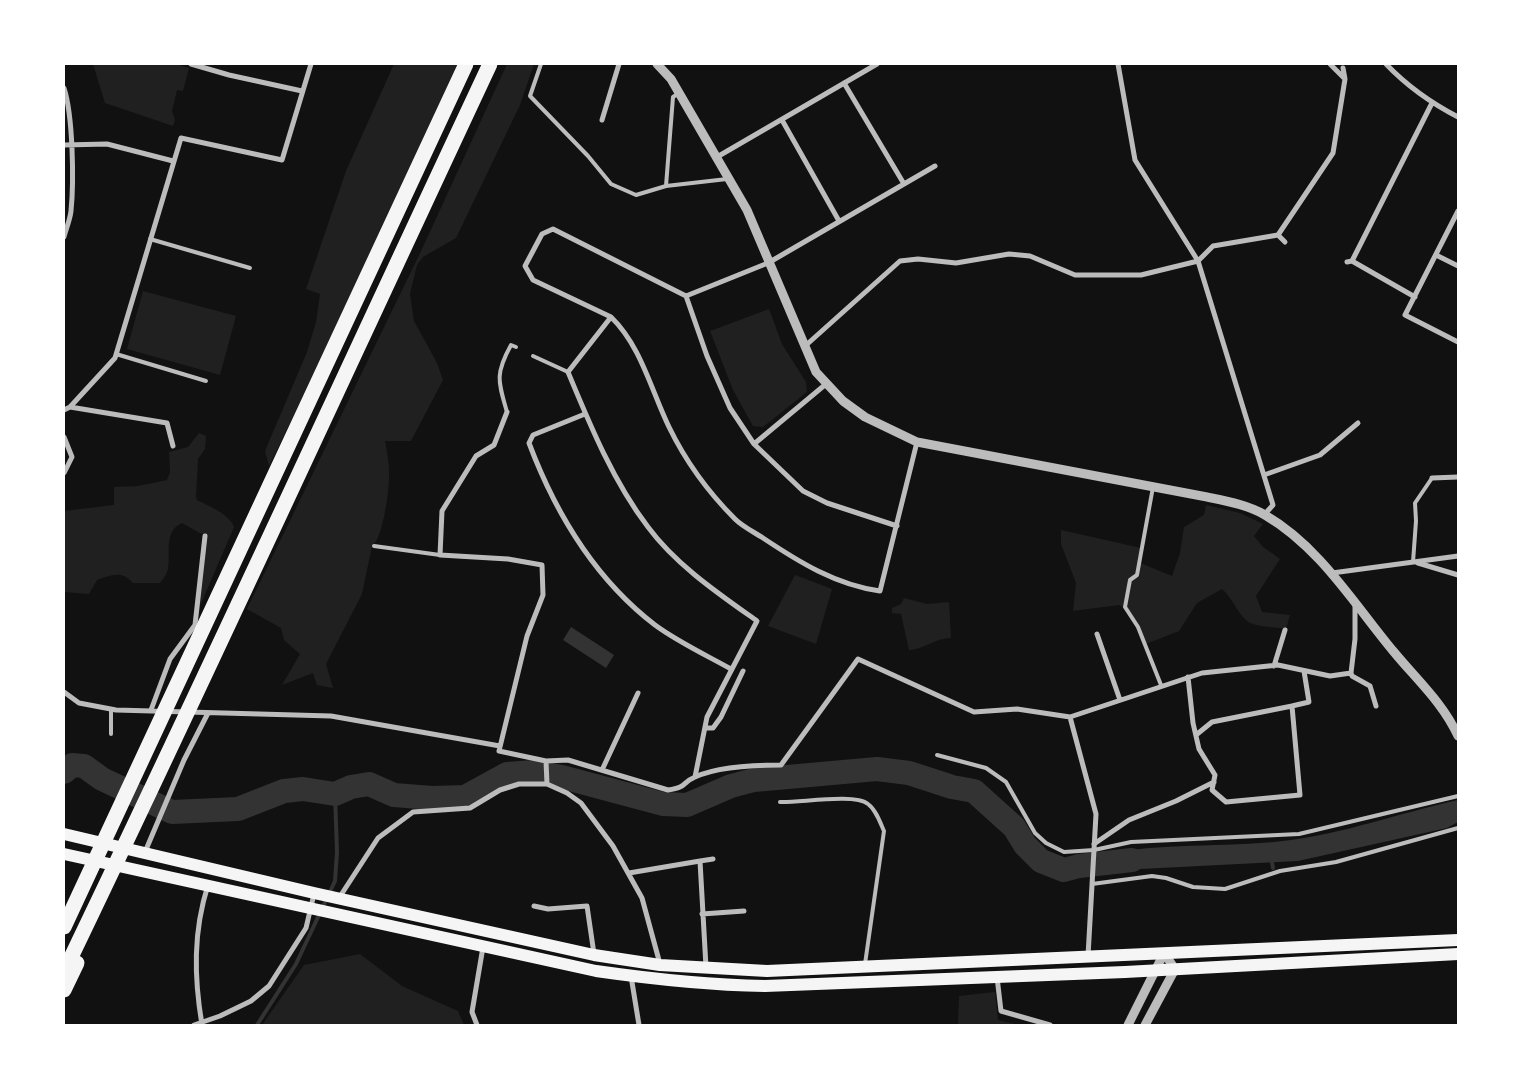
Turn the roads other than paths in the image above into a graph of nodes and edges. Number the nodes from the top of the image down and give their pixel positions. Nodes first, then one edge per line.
1 (191, 64) edge
2 (310, 64) edge
3 (466, 64) edge
4 (490, 64) edge
5 (542, 64) edge
6 (619, 64) edge
7 (877, 64) edge
8 (1118, 64) edge
9 (1330, 64) edge
10 (1386, 64) edge
11 (663, 65) edge
12 (1343, 68) dead end
13 (1345, 79) junction
14 (844, 83) junction
15 (64, 88) edge
16 (302, 91) junction
17 (679, 93) junction
18 (1432, 103) junction
19 (1458, 117) edge
20 (602, 120) dead end
21 (782, 120) junction
22 (70, 144) junction
23 (64, 145) edge
24 (717, 157) junction
25 (173, 161) junction
26 (935, 166) dead end
27 (729, 178) junction
28 (904, 184) junction
29 (666, 186) junction
30 (1458, 211) edge
31 (839, 221) junction
32 (1278, 235) junction
33 (64, 237) edge
34 (150, 239) junction
35 (1284, 242) dead end
36 (1436, 255) junction
37 (1198, 261) junction
38 (768, 263) junction
39 (1458, 266) edge
40 (250, 268) dead end
41 (686, 296) junction
42 (1415, 297) junction
43 (611, 317) junction
44 (1458, 342) edge
45 (804, 347) junction
46 (516, 348) dead end
47 (116, 354) junction
48 (533, 356) dead end
49 (568, 372) junction
50 (206, 381) dead end
51 (826, 384) junction
52 (70, 408) junction
53 (64, 410) edge
54 (507, 412) joint
55 (585, 414) junction
56 (1358, 423) dead end
57 (64, 437) edge
58 (917, 442) junction
59 (754, 444) junction
60 (173, 446) dead end
61 (64, 473) edge
62 (1264, 475) junction
63 (1458, 477) edge
64 (1432, 478) joint
65 (1153, 487) junction
66 (1264, 514) junction
67 (897, 526) junction
68 (205, 536) dead end
69 (374, 546) dead end
70 (440, 555) junction
71 (1458, 556) edge
72 (1414, 562) junction
73 (1332, 573) junction
74 (1458, 575) edge
75 (1355, 604) junction
76 (1285, 630) dead end
77 (1097, 634) dead end
78 (1274, 666) junction
79 (731, 669) junction
80 (743, 671) dead end
81 (1304, 671) junction
82 (1351, 673) junction
83 (1188, 677) junction
84 (1160, 685) junction
85 (64, 692) edge
86 (638, 693) dead end
87 (1120, 700) junction
88 (1292, 706) junction
89 (1376, 706) dead end
90 (111, 709) junction
91 (151, 710) junction
92 (208, 713) junction
93 (1070, 717) junction
94 (1456, 723) edge
95 (705, 728) junction
96 (111, 734) dead end
97 (1196, 735) junction
98 (1458, 736) edge
99 (500, 746) junction
100 (937, 755) dead end
101 (546, 761) junction
102 (602, 770) junction
103 (694, 777) junction
104 (1214, 782) junction
105 (547, 784) junction
106 (1458, 796) edge
107 (780, 802) dead end
108 (1458, 828) edge
109 (64, 834) edge
110 (94, 841) junction
111 (1094, 849) junction
112 (138, 851) junction
113 (64, 854) edge
114 (87, 859) junction
115 (712, 859) dead end
116 (700, 862) junction
117 (123, 868) junction
118 (629, 873) junction
119 (1092, 882) junction
120 (208, 885) junction
121 (316, 894) junction
122 (336, 898) junction
123 (534, 906) dead end
124 (64, 907) edge
125 (312, 908) junction
126 (744, 911) dead end
127 (702, 914) junction
128 (64, 926) edge
129 (1458, 940) edge
130 (483, 947) junction
131 (1164, 953) junction
132 (1458, 954) edge
133 (594, 955) junction
134 (1088, 957) junction
135 (660, 966) junction
136 (864, 966) junction
137 (706, 969) junction
138 (1175, 969) junction
139 (1155, 970) junction
140 (64, 972) edge
141 (631, 976) junction
142 (997, 976) junction
143 (64, 990) edge
144 (202, 1024) edge
145 (194, 1025) edge
146 (477, 1025) edge
147 (639, 1025) edge
148 (1050, 1025) edge
149 (1128, 1025) edge
150 (1145, 1025) edge

1 - 16 street
2 - 16 street
3 - 128 highway
4 - 140 highway
5 - 29 lane
6 - 20 street
7 - 14 street
8 - 37 street
9 - 13 street
10 - 18 street
11 - 17 street
12 - 13 street
13 - 32 street
14 - 21 street
14 - 28 street
15 - 22 street
16 - 25 street
17 - 24 street
17 - 29 lane
18 - 19 street
18 - 42 street
21 - 24 street
21 - 31 street
22 - 23 street
22 - 25 street
22 - 33 street
24 - 27 street
25 - 34 street
26 - 28 street
27 - 29 lane
27 - 38 street
28 - 31 street
30 - 36 street
31 - 38 street
32 - 35 street
32 - 37 street
34 - 40 lane
34 - 47 street
36 - 39 street
36 - 42 street
37 - 45 street
37 - 62 street
38 - 41 street
38 - 45 street
41 - 43 street
41 - 59 street
42 - 44 street
43 - 49 street
43 - 67 street
45 - 51 street
46 - 54 lane
47 - 50 lane
47 - 52 street
48 - 49 lane
49 - 55 street
51 - 58 street
51 - 59 street
52 - 53 street
52 - 60 street
54 - 70 street
55 - 79 street
55 - 79 street
56 - 62 street
57 - 61 street
58 - 65 street
58 - 67 street
59 - 67 street
62 - 66 street
63 - 64 street
64 - 72 lane
65 - 66 street
65 - 84 lane
66 - 73 street
68 - 91 street
69 - 70 lane
70 - 99 street
71 - 72 street
72 - 73 street
72 - 74 street
73 - 75 street
75 - 82 street
75 - 94 street
76 - 78 street
77 - 87 street
78 - 81 street
78 - 83 street
79 - 95 street
80 - 95 street
81 - 82 street
81 - 88 street
82 - 89 street
83 - 84 street
83 - 97 street
84 - 87 street
85 - 90 street
86 - 102 street
87 - 93 street
88 - 97 street
88 - 104 street
90 - 91 street
90 - 96 lane
91 - 92 street
92 - 99 street
92 - 112 street
93 - 103 street
93 - 111 street
94 - 98 street
95 - 103 street
97 - 104 street
99 - 101 street
100 - 111 lane
101 - 102 street
101 - 105 street
102 - 103 street
104 - 111 street
105 - 118 street
105 - 122 street
106 - 111 lane
107 - 136 lane
108 - 119 lane
109 - 110 main road
110 - 112 main road
110 - 114 highway
111 - 119 street
112 - 117 highway
112 - 121 main road
113 - 114 main road
114 - 117 main road
114 - 124 highway
115 - 116 street
116 - 118 street
116 - 127 street
117 - 120 main road
117 - 143 highway
118 - 135 street
119 - 134 street
120 - 125 main road
120 - 144 street
121 - 122 main road
121 - 125 street
122 - 133 main road
123 - 133 street
125 - 130 main road
125 - 144 street
126 - 127 street
127 - 137 street
129 - 131 main road
130 - 141 main road
130 - 146 street
131 - 134 main road
131 - 138 street
131 - 139 street
132 - 138 main road
133 - 135 main road
134 - 136 main road
135 - 137 main road
136 - 137 main road
138 - 139 main road
138 - 150 street
139 - 142 main road
139 - 149 street
141 - 142 main road
141 - 147 street
142 - 148 street
144 - 145 street

